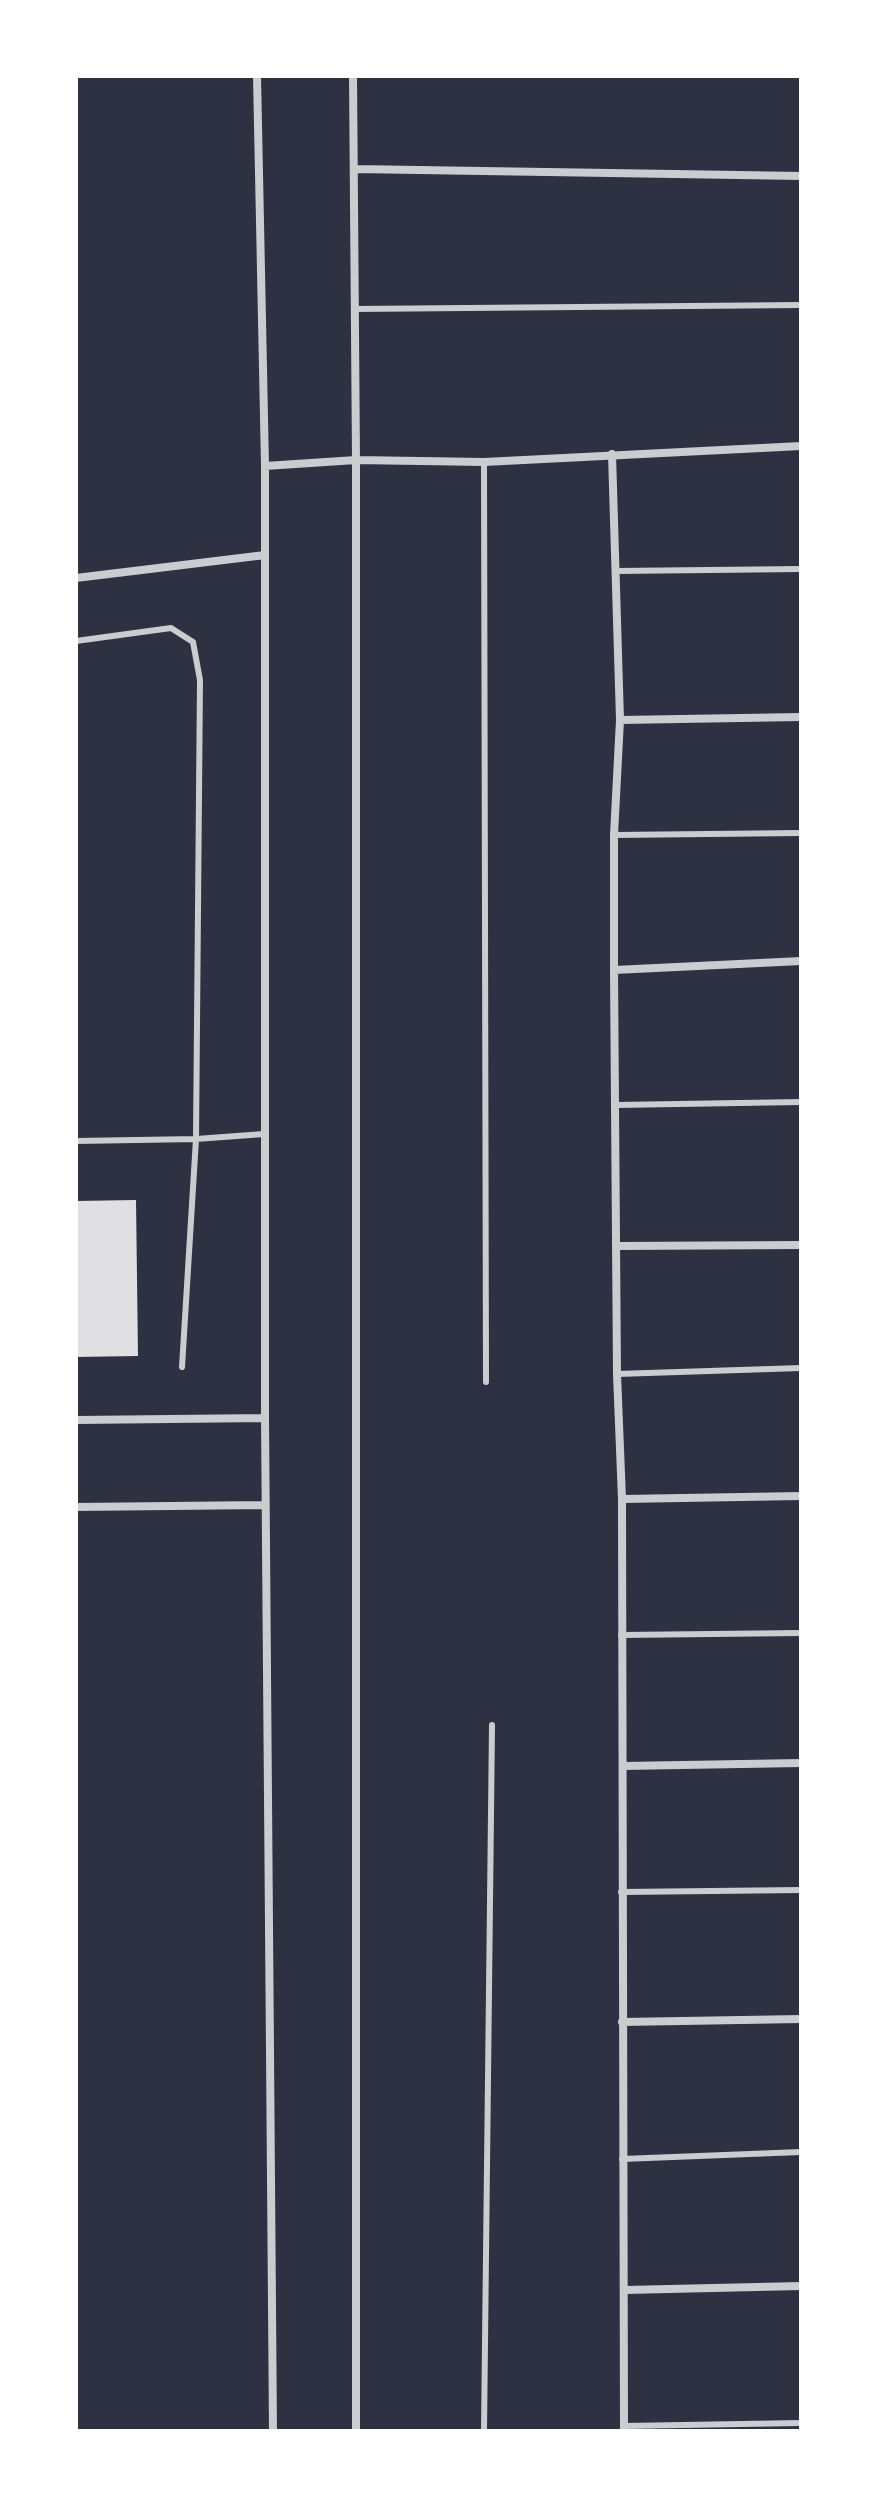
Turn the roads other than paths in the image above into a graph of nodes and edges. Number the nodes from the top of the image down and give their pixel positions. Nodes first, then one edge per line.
1 (257, 76) edge
2 (353, 76) edge
3 (355, 169) junction
4 (801, 176) edge
5 (801, 305) edge
6 (355, 309) junction
7 (801, 446) edge
8 (612, 454) junction
9 (356, 460) junction
10 (484, 462) junction
11 (265, 466) junction
12 (265, 555) junction
13 (801, 569) edge
14 (616, 571) junction
15 (76, 578) edge
16 (76, 641) edge
17 (801, 717) edge
18 (620, 720) junction
19 (801, 833) edge
20 (614, 835) junction
21 (801, 961) edge
22 (614, 970) junction
23 (801, 1102) edge
24 (616, 1105) junction
25 (264, 1134) junction
26 (196, 1139) junction
27 (76, 1141) edge
28 (801, 1245) edge
29 (616, 1246) junction
30 (182, 1367) dead end
31 (801, 1368) edge
32 (617, 1374) junction
33 (486, 1382) dead end
34 (265, 1418) junction
35 (76, 1420) edge
36 (801, 1496) edge
37 (622, 1499) junction
38 (265, 1505) junction
39 (76, 1507) edge
40 (801, 1633) edge
41 (621, 1635) junction
42 (492, 1725) dead end
43 (801, 1763) edge
44 (623, 1766) junction
45 (801, 1890) edge
46 (621, 1892) junction
47 (801, 2019) edge
48 (622, 2022) junction
49 (801, 2152) edge
50 (622, 2159) junction
51 (801, 2286) edge
52 (625, 2290) junction
53 (801, 2423) edge
54 (624, 2428) edge
55 (273, 2431) edge
56 (356, 2431) edge
57 (484, 2431) edge

1 - 11 street
2 - 3 street
3 - 4 street
3 - 6 street
5 - 6 lane
6 - 9 street
7 - 8 street
8 - 10 street
8 - 14 street
9 - 10 street
9 - 11 street
9 - 56 street
10 - 33 lane
11 - 12 street
12 - 15 street
12 - 25 street
13 - 14 lane
14 - 18 street
16 - 26 lane
17 - 18 street
18 - 20 street
19 - 20 lane
20 - 22 street
21 - 22 street
22 - 24 street
23 - 24 lane
24 - 29 street
25 - 26 lane
25 - 34 street
26 - 27 lane
26 - 30 lane
28 - 29 street
29 - 32 street
31 - 32 lane
32 - 37 street
34 - 35 street
34 - 38 street
36 - 37 street
37 - 41 street
38 - 39 street
38 - 55 street
40 - 41 lane
41 - 44 street
42 - 57 lane
43 - 44 street
44 - 46 street
45 - 46 lane
46 - 48 street
47 - 48 street
48 - 50 street
49 - 50 lane
50 - 52 street
51 - 52 street
52 - 54 street
53 - 54 lane

